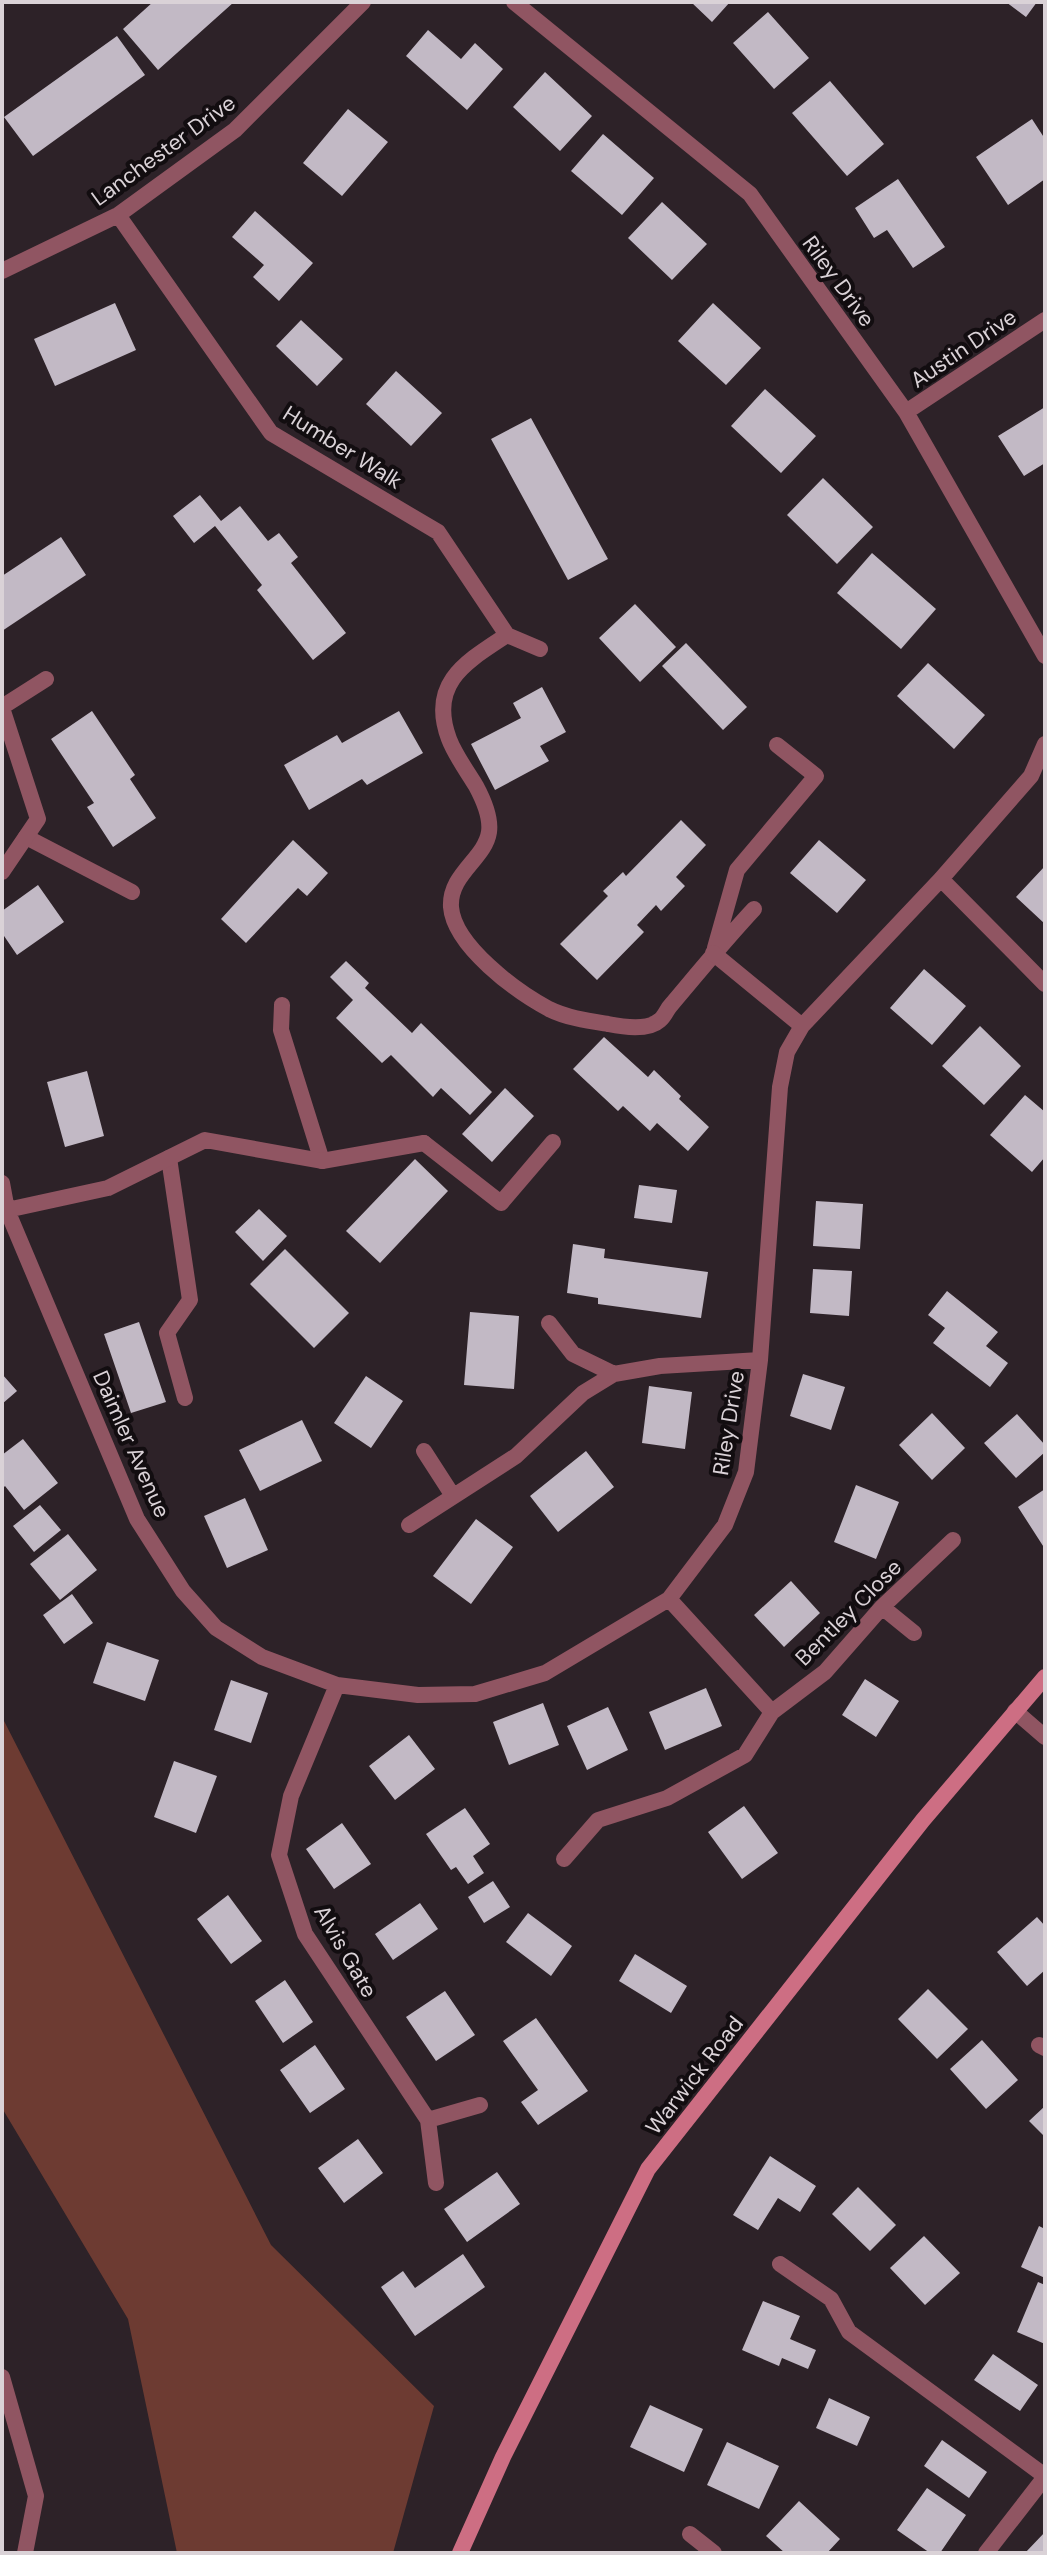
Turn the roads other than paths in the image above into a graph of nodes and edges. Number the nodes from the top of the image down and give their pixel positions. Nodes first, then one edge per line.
1 (363, 2) edge
2 (514, 2) edge
3 (118, 215) junction
4 (4, 266) edge
5 (1045, 320) edge
6 (906, 412) junction
7 (507, 635) junction
8 (540, 649) dead end
9 (1045, 656) edge
10 (46, 679) dead end
11 (2, 707) edge
12 (1045, 744) edge
13 (777, 745) dead end
14 (26, 837) junction
15 (2, 872) edge
16 (941, 879) junction
17 (132, 892) dead end
18 (754, 909) dead end
19 (713, 953) junction
20 (1045, 984) edge
21 (282, 1005) dead end
22 (802, 1026) junction
23 (553, 1142) dead end
24 (169, 1158) junction
25 (322, 1161) junction
26 (2, 1183) edge
27 (7, 1210) junction
28 (549, 1323) dead end
29 (760, 1360) junction
30 (614, 1374) junction
31 (185, 1398) dead end
32 (424, 1451) dead end
33 (453, 1496) junction
34 (409, 1525) dead end
35 (953, 1540) dead end
36 (669, 1599) junction
37 (882, 1607) junction
38 (914, 1633) dead end
39 (1045, 1677) edge
40 (337, 1685) junction
41 (1015, 1711) junction
42 (772, 1712) junction
43 (1045, 1737) edge
44 (564, 1859) dead end
45 (480, 2105) dead end
46 (428, 2120) junction
47 (436, 2183) dead end
48 (780, 2264) dead end
49 (2, 2377) edge
50 (1045, 2476) edge
51 (690, 2534) dead end
52 (25, 2553) edge
53 (460, 2553) edge
54 (714, 2553) edge
55 (986, 2553) edge

1 - 3 street, Lanchester Drive
2 - 6 street, Riley Drive
3 - 4 street, Lanchester Drive
3 - 7 street, Humber Walk
5 - 6 street, Austin Drive
6 - 9 street, Riley Drive
7 - 8 street
7 - 19 street
10 - 11 street
11 - 14 street
12 - 16 street, Riley Drive
13 - 19 street
14 - 15 street
14 - 17 street
16 - 20 street
16 - 22 street, Riley Drive
18 - 19 street
19 - 22 street
21 - 25 street
22 - 29 street, Riley Drive
23 - 25 street
24 - 25 street
24 - 27 street
24 - 31 street
26 - 27 street, Daimler Avenue
27 - 40 street, Daimler Avenue
28 - 30 street
29 - 30 street
29 - 36 street, Riley Drive
30 - 33 street
32 - 33 street
33 - 34 street
35 - 37 street, Bentley Close
36 - 40 street, Riley Drive
36 - 42 street
37 - 38 street
37 - 42 street, Bentley Close
39 - 41 main road, Warwick Road
40 - 46 street, Alvis Gate
41 - 43 street
41 - 53 main road, Warwick Road
42 - 44 street, Bentley Close
45 - 46 street
46 - 47 street, Alvis Gate
48 - 50 street
49 - 52 street
50 - 55 street
51 - 54 street

